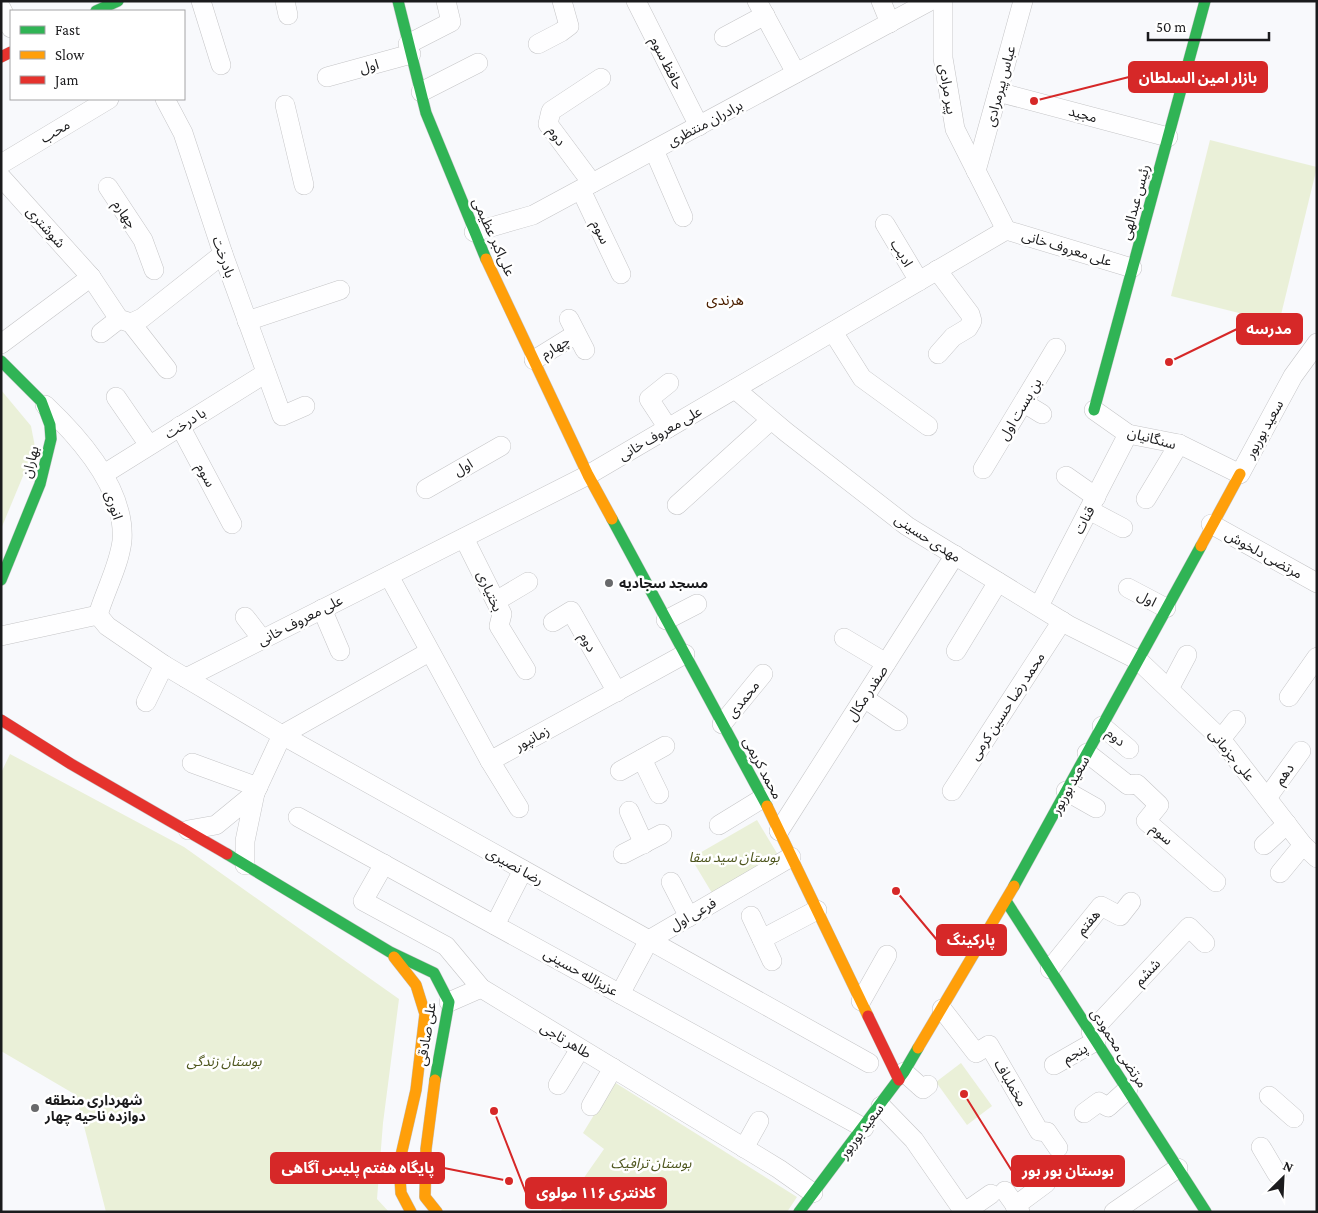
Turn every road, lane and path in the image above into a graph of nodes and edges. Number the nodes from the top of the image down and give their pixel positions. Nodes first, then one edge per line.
1 (118, 1) edge
2 (201, 1) edge
3 (398, 1) edge
4 (446, 1) edge
5 (562, 1) edge
6 (636, 1) edge
7 (881, 1) edge
8 (930, 1) edge
9 (943, 1) edge
10 (1023, 1) edge
11 (1205, 1) edge
12 (1, 8) edge
13 (761, 8) edge
14 (98, 10) edge
15 (890, 22) junction
16 (10, 26) edge
17 (724, 37) dead end
18 (538, 44) dead end
19 (409, 49) junction
20 (478, 63) dead end
21 (221, 65) dead end
22 (796, 73) junction
23 (327, 77) dead end
24 (602, 78) dead end
25 (421, 92) junction
26 (998, 92) junction
27 (107, 100) edge
28 (166, 100) edge
29 (285, 105) dead end
30 (698, 126) junction
31 (1168, 137) junction
32 (654, 150) junction
33 (1, 164) edge
34 (976, 171) junction
35 (1, 176) edge
36 (304, 185) dead end
37 (586, 186) junction
38 (108, 187) dead end
39 (683, 217) dead end
40 (885, 224) dead end
41 (1006, 230) junction
42 (474, 232) junction
43 (223, 254) junction
44 (1132, 268) junction
45 (154, 270) dead end
46 (937, 270) junction
47 (621, 274) dead end
48 (91, 277) junction
49 (919, 281) junction
50 (340, 290) dead end
51 (125, 321) junction
52 (247, 321) junction
53 (833, 332) junction
54 (101, 334) dead end
55 (577, 334) dead end
56 (1317, 343) edge
57 (1, 345) edge
58 (1056, 348) dead end
59 (938, 354) dead end
60 (534, 360) junction
61 (1, 361) edge
62 (167, 369) dead end
63 (266, 373) junction
64 (670, 383) dead end
65 (735, 389) junction
66 (116, 397) dead end
67 (41, 401) junction
68 (1024, 403) junction
69 (305, 406) dead end
70 (1094, 410) joint
71 (1042, 414) dead end
72 (771, 420) junction
73 (180, 426) junction
74 (928, 426) dead end
75 (668, 428) junction
76 (1128, 434) junction
77 (1179, 444) junction
78 (149, 445) junction
79 (500, 446) dead end
80 (983, 470) dead end
81 (104, 474) junction
82 (1240, 474) junction
83 (588, 475) junction
84 (1066, 476) dead end
85 (426, 488) dead end
86 (1146, 499) dead end
87 (1092, 504) junction
88 (677, 505) dead end
89 (232, 524) dead end
90 (1211, 524) junction
91 (1123, 528) dead end
92 (464, 538) junction
93 (955, 555) junction
94 (389, 576) junction
95 (1, 580) edge
96 (528, 582) dead end
97 (998, 582) junction
98 (1317, 583) edge
99 (1128, 588) dead end
100 (496, 600) junction
101 (697, 604) dead end
102 (1039, 606) junction
103 (665, 608) junction
104 (1166, 608) junction
105 (322, 609) junction
106 (98, 615) junction
107 (245, 617) dead end
108 (1062, 621) junction
109 (553, 622) dead end
110 (1, 636) edge
111 (844, 638) dead end
112 (262, 640) junction
113 (340, 651) dead end
114 (956, 651) dead end
115 (429, 652) junction
116 (685, 654) junction
117 (1187, 656) dead end
118 (1317, 657) edge
119 (1138, 660) junction
120 (886, 663) junction
121 (164, 665) junction
122 (526, 670) dead end
123 (763, 674) dead end
124 (186, 678) junction
125 (1169, 689) junction
126 (616, 692) junction
127 (1289, 697) dead end
128 (864, 698) junction
129 (146, 702) dead end
130 (1, 720) edge
131 (1236, 720) dead end
132 (898, 721) dead end
133 (722, 724) junction
134 (1102, 726) junction
135 (282, 735) junction
136 (1221, 739) junction
137 (665, 746) dead end
138 (1130, 749) dead end
139 (1301, 751) dead end
140 (1087, 753) junction
141 (642, 759) junction
142 (490, 761) junction
143 (192, 763) dead end
144 (620, 771) dead end
145 (256, 790) junction
146 (952, 790) dead end
147 (1066, 791) junction
148 (659, 794) dead end
149 (763, 798) junction
150 (1267, 798) junction
151 (519, 808) dead end
152 (1096, 808) dead end
153 (629, 811) dead end
154 (298, 816) dead end
155 (1287, 824) junction
156 (719, 825) dead end
157 (188, 830) junction
158 (778, 831) junction
159 (662, 834) dead end
160 (644, 844) junction
161 (1302, 845) junction
162 (1264, 846) dead end
163 (623, 854) dead end
164 (791, 857) junction
165 (1317, 858) edge
166 (384, 864) junction
167 (245, 865) junction
168 (523, 870) junction
169 (1280, 872) dead end
170 (671, 882) dead end
171 (1216, 882) dead end
172 (1006, 901) junction
173 (1131, 902) dead end
174 (817, 910) junction
175 (688, 916) junction
176 (751, 916) dead end
177 (495, 925) junction
178 (762, 939) junction
179 (649, 940) junction
180 (1205, 943) dead end
181 (390, 952) junction
182 (887, 955) dead end
183 (772, 961) dead end
184 (1050, 969) junction
185 (481, 988) junction
186 (620, 994) junction
187 (861, 1001) junction
188 (449, 1002) junction
189 (942, 1008) junction
190 (1094, 1037) junction
191 (580, 1049) junction
192 (869, 1063) dead end
193 (1054, 1065) dead end
194 (613, 1068) junction
195 (902, 1076) junction
196 (558, 1085) dead end
197 (928, 1085) dead end
198 (1128, 1089) junction
199 (1269, 1096) dead end
200 (591, 1106) dead end
201 (881, 1106) junction
202 (1084, 1113) dead end
203 (1294, 1118) dead end
204 (759, 1121) dead end
205 (864, 1128) junction
206 (1261, 1147) dead end
207 (744, 1148) junction
208 (1058, 1148) dead end
209 (1178, 1168) junction
210 (1277, 1174) dead end
211 (1046, 1182) dead end
212 (813, 1193) junction
213 (1008, 1201) edge
214 (411, 1212) edge
215 (436, 1212) edge
216 (799, 1212) edge
217 (965, 1212) edge
218 (1114, 1212) edge
219 (1206, 1212) edge

1 - 14 street
2 - 21 street
3 - 19 street, علی‌اکبر عظیمی
4 - 19 street, اول
5 - 18 street
6 - 30 street, حافظ سوم
7 - 15 street
8 - 15 street, برادران منتظری
9 - 34 street, پیر مرادی
10 - 26 street, عباس پیرمرادی
11 - 31 street, رئیس عبدالهی
12 - 16 street
13 - 17 street
13 - 22 street
15 - 22 street, برادران منتظری
19 - 23 street, اول
19 - 25 street, علی‌اکبر عظیمی
20 - 25 street
22 - 30 street, برادران منتظری
24 - 37 street, دوم
25 - 42 street, علی‌اکبر عظیمی
26 - 31 street, مجید
26 - 34 street, عباس پیرمرادی
27 - 33 street, محب
28 - 43 street, بادرخت
29 - 36 street
30 - 32 street, برادران منتظری
31 - 44 street, رئیس عبدالهی
32 - 37 street, برادران منتظری
32 - 39 street
34 - 41 street, پیر مرادی
35 - 48 street, شوشتری
37 - 42 street, برادران منتظری
37 - 47 street, سوم
38 - 45 street, چهارم
40 - 49 street, ادیب
41 - 44 street, علی معروف خانی
41 - 46 street, علی معروف خانی
42 - 60 street, علی‌اکبر عظیمی
43 - 51 street
43 - 52 street, بادرخت
44 - 70 street, رئیس عبدالهی
46 - 49 street, علی معروف خانی
46 - 59 street
48 - 51 street, شوشتری
48 - 57 street
49 - 53 street, علی معروف خانی
50 - 52 street
51 - 54 street
51 - 62 street, شوشتری
52 - 63 street, بادرخت
53 - 65 street, علی معروف خانی
53 - 74 street
55 - 60 street, چهارم
56 - 82 street, سعید بوربور
57 - 67 street, انوری
58 - 68 street, بن بست اول
60 - 83 street, علی‌اکبر عظیمی
61 - 67 street, بهاران
63 - 69 street, بادرخت
63 - 73 street, با درخت
64 - 75 street
65 - 72 street, مهدی حسینی
65 - 75 street, علی معروف خانی
66 - 78 street
67 - 81 street, انوری
67 - 95 street, بهاران
68 - 71 street
68 - 80 street, بن بست اول
70 - 76 street, سنگانیان
72 - 88 street
72 - 93 street, مهدی حسینی
73 - 78 street, با درخت
73 - 89 street, سوم
75 - 83 street, علی معروف خانی
76 - 77 street, سنگانیان
76 - 87 street, قنات
77 - 82 street, سنگانیان
77 - 86 street
78 - 81 street, با درخت
79 - 85 street, اول
81 - 106 street, انوری
82 - 90 street, سعید بوربور
83 - 92 street, علی معروف خانی
83 - 103 street, محمد کریمی
84 - 87 street
87 - 91 street
87 - 102 street, قنات
90 - 98 street, مرتضی دلخوش
90 - 104 street, سعید بوربور
92 - 94 street, علی معروف خانی
92 - 100 street, بختیاری
93 - 97 street, مهدی حسینی
93 - 120 street, صفدر مکال
94 - 105 street, علی معروف خانی
94 - 115 street
96 - 100 street
97 - 102 street, مهدی حسینی
97 - 114 street
99 - 104 street, اول
100 - 122 street, بختیاری
101 - 103 street
102 - 108 street, مهدی حسینی
103 - 116 street, محمد کریمی
104 - 119 street, سعید بوربور
105 - 112 street, علی معروف خانی
105 - 113 street
106 - 110 street
106 - 121 street
107 - 112 street
108 - 119 street, مهدی حسینی
108 - 146 street, محمد رضا حسین کرمی
109 - 126 street, دوم
111 - 120 street
112 - 124 street, علی معروف خانی
115 - 135 street
115 - 142 street
116 - 126 street, زمانپور
116 - 133 street, محمد کریمی
117 - 125 street
118 - 127 street
119 - 125 street, علی جزمانی
119 - 134 street, سعید بوربور
120 - 128 street, صفدر مکال
121 - 124 street, رضا نصیری
121 - 129 street
123 - 133 street, محمدی
124 - 135 street, رضا نصیری
125 - 136 street, علی جزمانی
126 - 142 street, زمانپور
128 - 132 street
128 - 158 street, صفدر مکال
130 - 157 street
131 - 136 street
133 - 149 street, محمد کریمی
134 - 138 street, دوم
134 - 140 street, سعید بوربور
135 - 145 street
135 - 168 street, رضا نصیری
136 - 150 street, علی جزمانی
137 - 141 street
139 - 150 street, دهم
140 - 147 street, سعید بوربور
140 - 171 street, سوم
141 - 144 street
141 - 148 street
142 - 151 street
143 - 145 street
145 - 157 street
145 - 167 street
147 - 152 street
147 - 172 street, سعید بوربور
149 - 156 street
149 - 158 street, محمد کریمی
150 - 155 street, علی جزمانی
153 - 160 street
154 - 166 street, عزیزالله حسینی
155 - 161 street, علی جزمانی
155 - 162 street
157 - 167 street
158 - 164 street, محمد کریمی
159 - 160 street
160 - 163 street
161 - 165 street, علی جزمانی
161 - 169 street
164 - 174 street, محمد کریمی
164 - 175 street, فرعی اول
166 - 177 street, عزیزالله حسینی
166 - 185 street, طاهر تاجی
167 - 181 street
168 - 177 street
168 - 179 street, رضا نصیری
170 - 175 street
172 - 184 street, مرتضی محمودی
172 - 189 street, سعید بوربور
173 - 184 street, هفتم
174 - 178 street
174 - 187 street, محمد کریمی
175 - 179 street, فرعی اول
176 - 178 street
177 - 186 street, عزیزالله حسینی
178 - 183 street
179 - 186 street
179 - 192 street, رضا نصیری
180 - 190 street, ششم
181 - 188 street, علی صادقی
181 - 214 street, علی صادقی
182 - 187 street
184 - 190 street, مرتضی محمودی
185 - 188 street
185 - 191 street, طاهر تاجی
186 - 205 street, عزیزالله حسینی
187 - 195 street, محمد کریمی
188 - 215 street, علی صادقی
189 - 195 street, سعید بوربور
189 - 208 street, مخملباف
190 - 193 street, پنجم
190 - 198 street, مرتضی محمودی
191 - 194 street, طاهر تاجی
191 - 196 street
194 - 200 street
194 - 207 street, طاهر تاجی
195 - 197 street
195 - 201 street, سعید بوربور
198 - 202 street
198 - 209 street, مرتضی محمودی
199 - 203 street
201 - 205 street, سعید بوربور
201 - 217 street
204 - 207 street
205 - 212 street, سعید بوربور
206 - 210 street
207 - 212 street, طاهر تاجی
209 - 218 street
209 - 219 street, مرتضی محمودی
211 - 213 street
212 - 216 street, سعید بوربور
213 - 217 street

